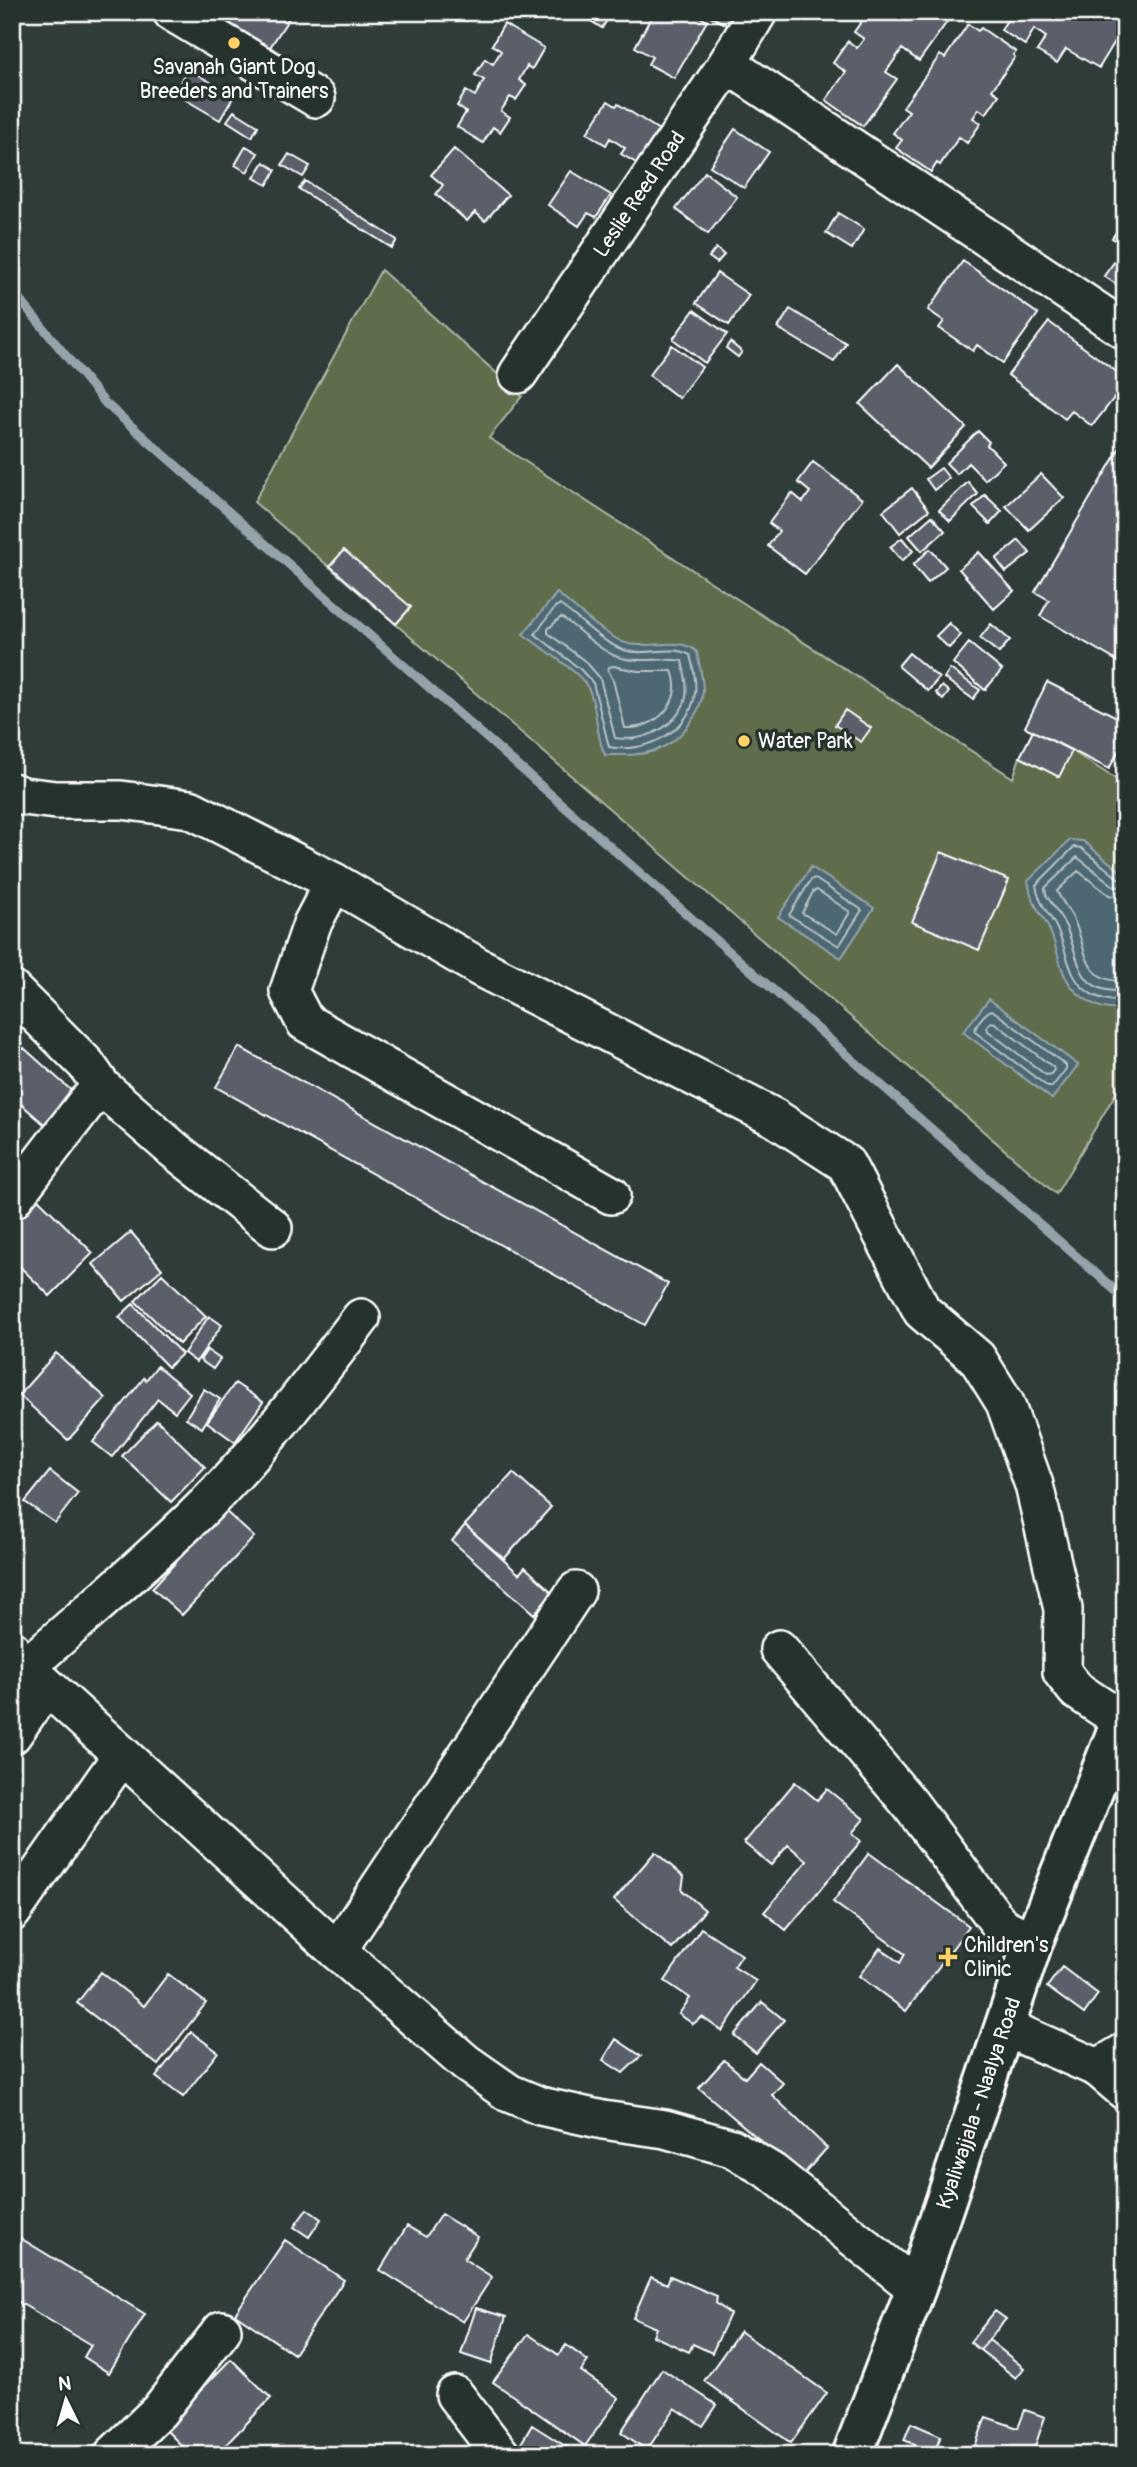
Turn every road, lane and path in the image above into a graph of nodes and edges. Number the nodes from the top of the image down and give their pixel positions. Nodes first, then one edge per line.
1 (172, 12) edge
2 (758, 12) edge
3 (727, 64) junction
4 (316, 97) dead end
5 (1125, 330) edge
6 (518, 374) dead end
7 (12, 792) edge
8 (334, 882) junction
9 (12, 990) edge
10 (102, 1087) junction
11 (611, 1195) dead end
12 (12, 1200) edge
13 (273, 1228) dead end
14 (361, 1318) dead end
15 (576, 1591) dead end
16 (779, 1649) dead end
17 (28, 1668) edge
18 (1123, 1716) edge
19 (12, 1735) edge
20 (122, 1755) junction
21 (12, 1912) edge
22 (1033, 1942) junction
23 (337, 1951) junction
24 (1004, 2027) junction
25 (1116, 2070) edge
26 (916, 2288) junction
27 (222, 2330) dead end
28 (456, 2395) dead end
29 (113, 2455) edge
30 (501, 2455) edge
31 (852, 2455) edge

1 - 4 street
2 - 3 street, Leslie Reed Road
3 - 5 street
3 - 6 street, Leslie Reed Road
7 - 8 street
8 - 11 street
8 - 18 street
9 - 10 street
10 - 12 street
10 - 13 street
14 - 17 street
15 - 23 street
16 - 22 street
17 - 19 street
17 - 20 street
18 - 22 main road, Kyaliwajjala - Naalya Road
20 - 21 street
20 - 23 street
22 - 24 main road, Kyaliwajjala - Naalya Road
23 - 26 street
24 - 25 street
24 - 26 main road, Kyaliwajjala - Naalya Road
26 - 31 main road, Kyaliwajjala - Naalya Road
27 - 29 street
28 - 30 street

